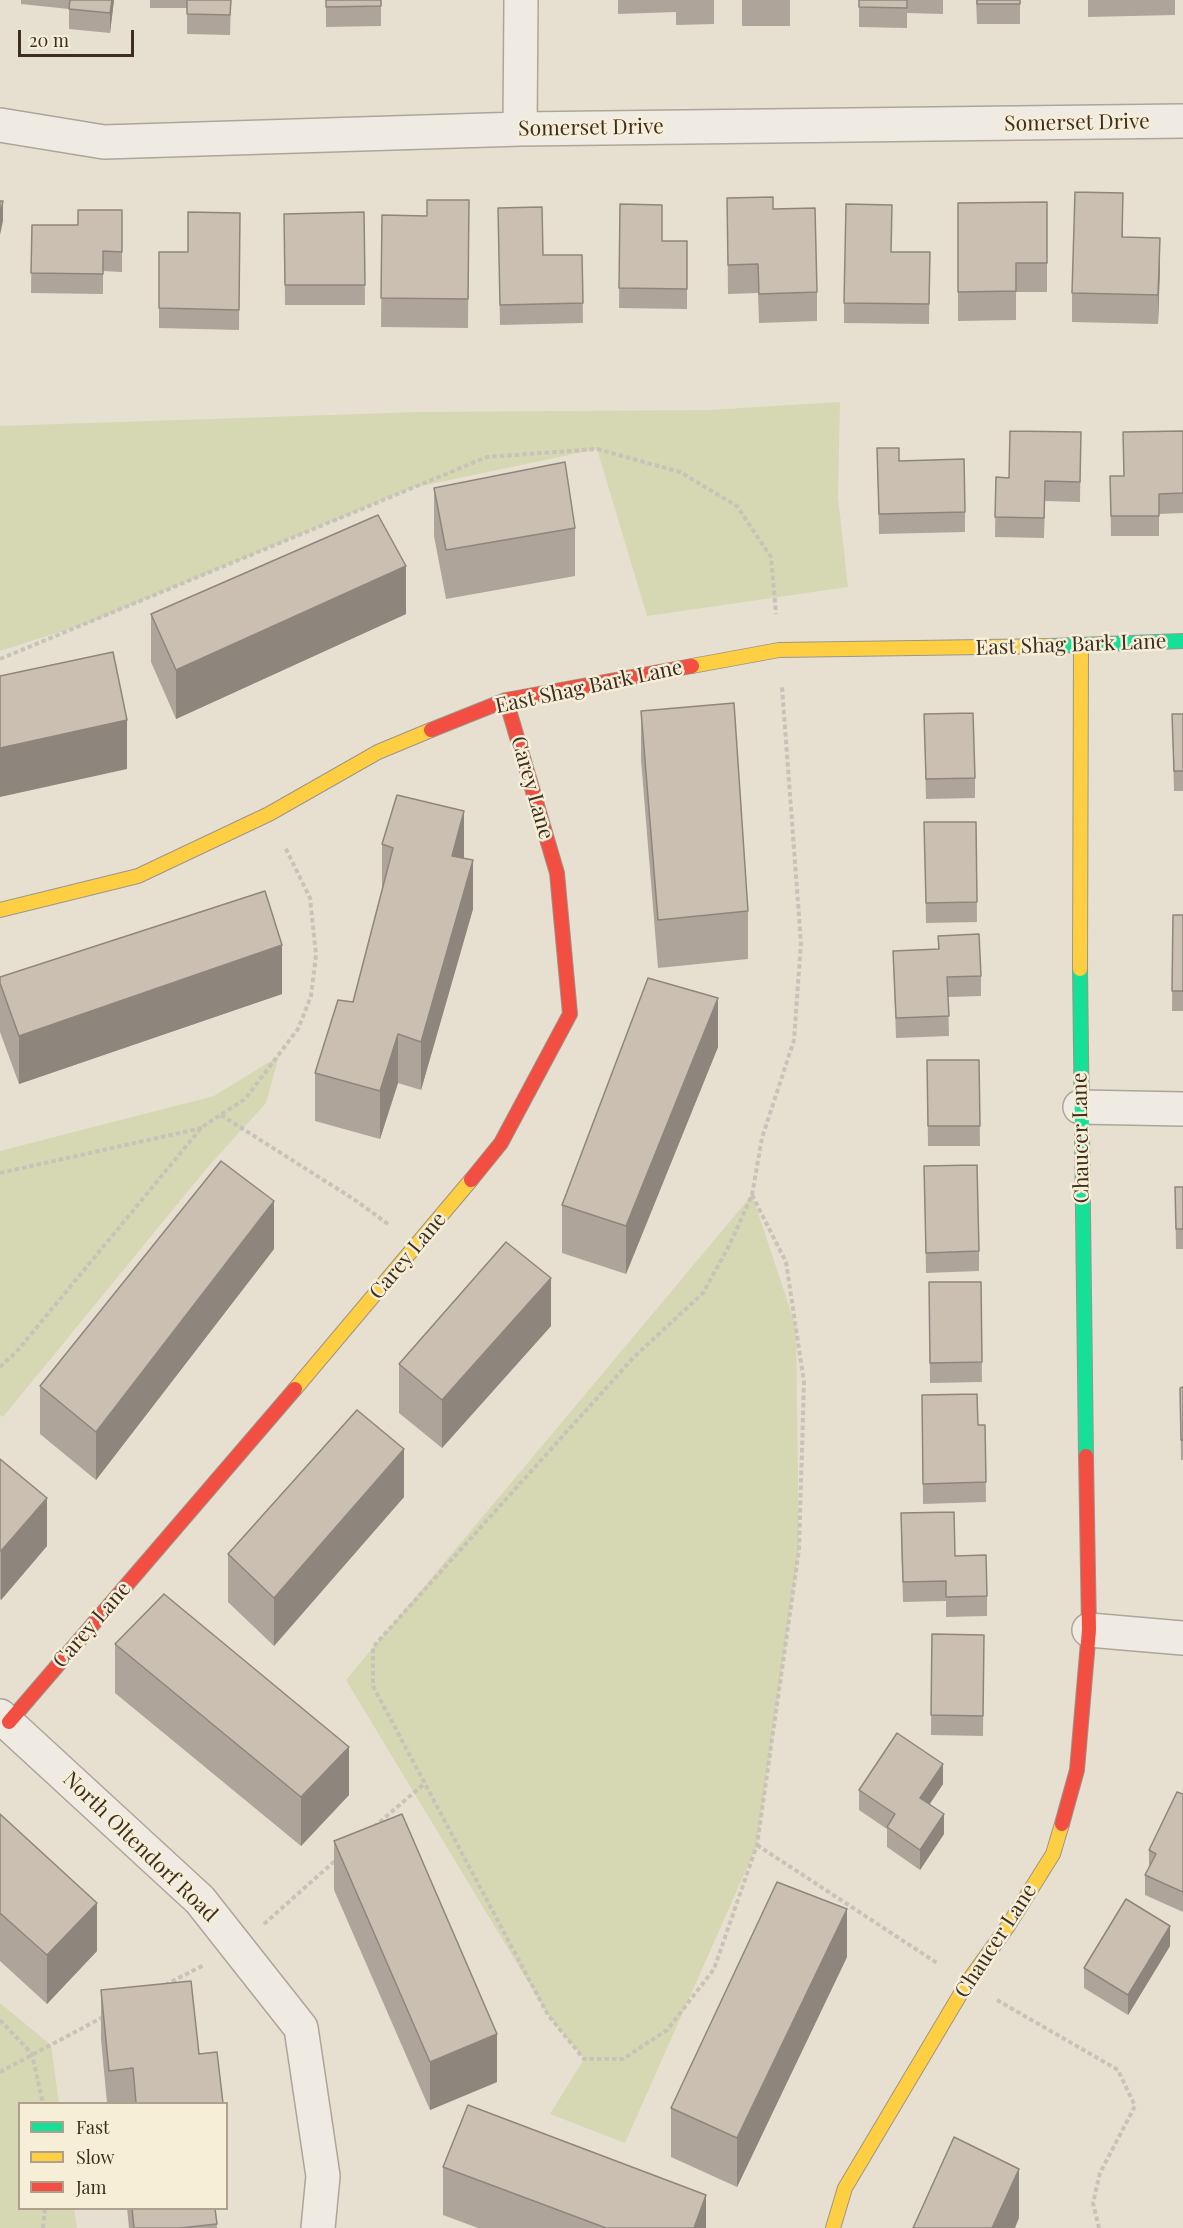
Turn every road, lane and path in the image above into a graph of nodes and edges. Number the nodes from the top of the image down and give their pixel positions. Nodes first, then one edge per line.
1 (521, 0) edge
2 (1183, 121) edge
3 (0, 124) edge
4 (520, 129) junction
5 (1183, 641) edge
6 (1081, 646) junction
7 (506, 700) junction
8 (269, 814) junction
9 (0, 910) edge
10 (1080, 1107) junction
11 (1183, 1108) edge
12 (221, 1115) junction
13 (202, 1127) junction
14 (0, 1173) edge
15 (752, 1195) joint
16 (417, 1246) junction
17 (0, 1367) edge
18 (1089, 1630) junction
19 (1183, 1638) edge
20 (4, 1719) edge
21 (0, 2020) edge
22 (43, 2102) edge
23 (45, 2210) edge
24 (43, 2228) edge
25 (318, 2228) edge
26 (833, 2228) edge

1 - 4 street
2 - 4 street, Somerset Drive
3 - 4 street, Somerset Drive
5 - 6 street, East Shag Bark Lane
6 - 7 street, East Shag Bark Lane
6 - 10 street, Chaucer Lane
7 - 8 street, East Shag Bark Lane
7 - 16 street, Carey Lane
8 - 9 street, East Shag Bark Lane
8 - 12 path
10 - 11 street
10 - 18 street, Chaucer Lane
12 - 13 path
12 - 16 path
13 - 14 path
13 - 17 path
15 - 15 path
16 - 20 street, Carey Lane
18 - 19 street
18 - 26 street, Chaucer Lane
20 - 25 street, North Oltendorf Road
21 - 22 path
23 - 24 path

